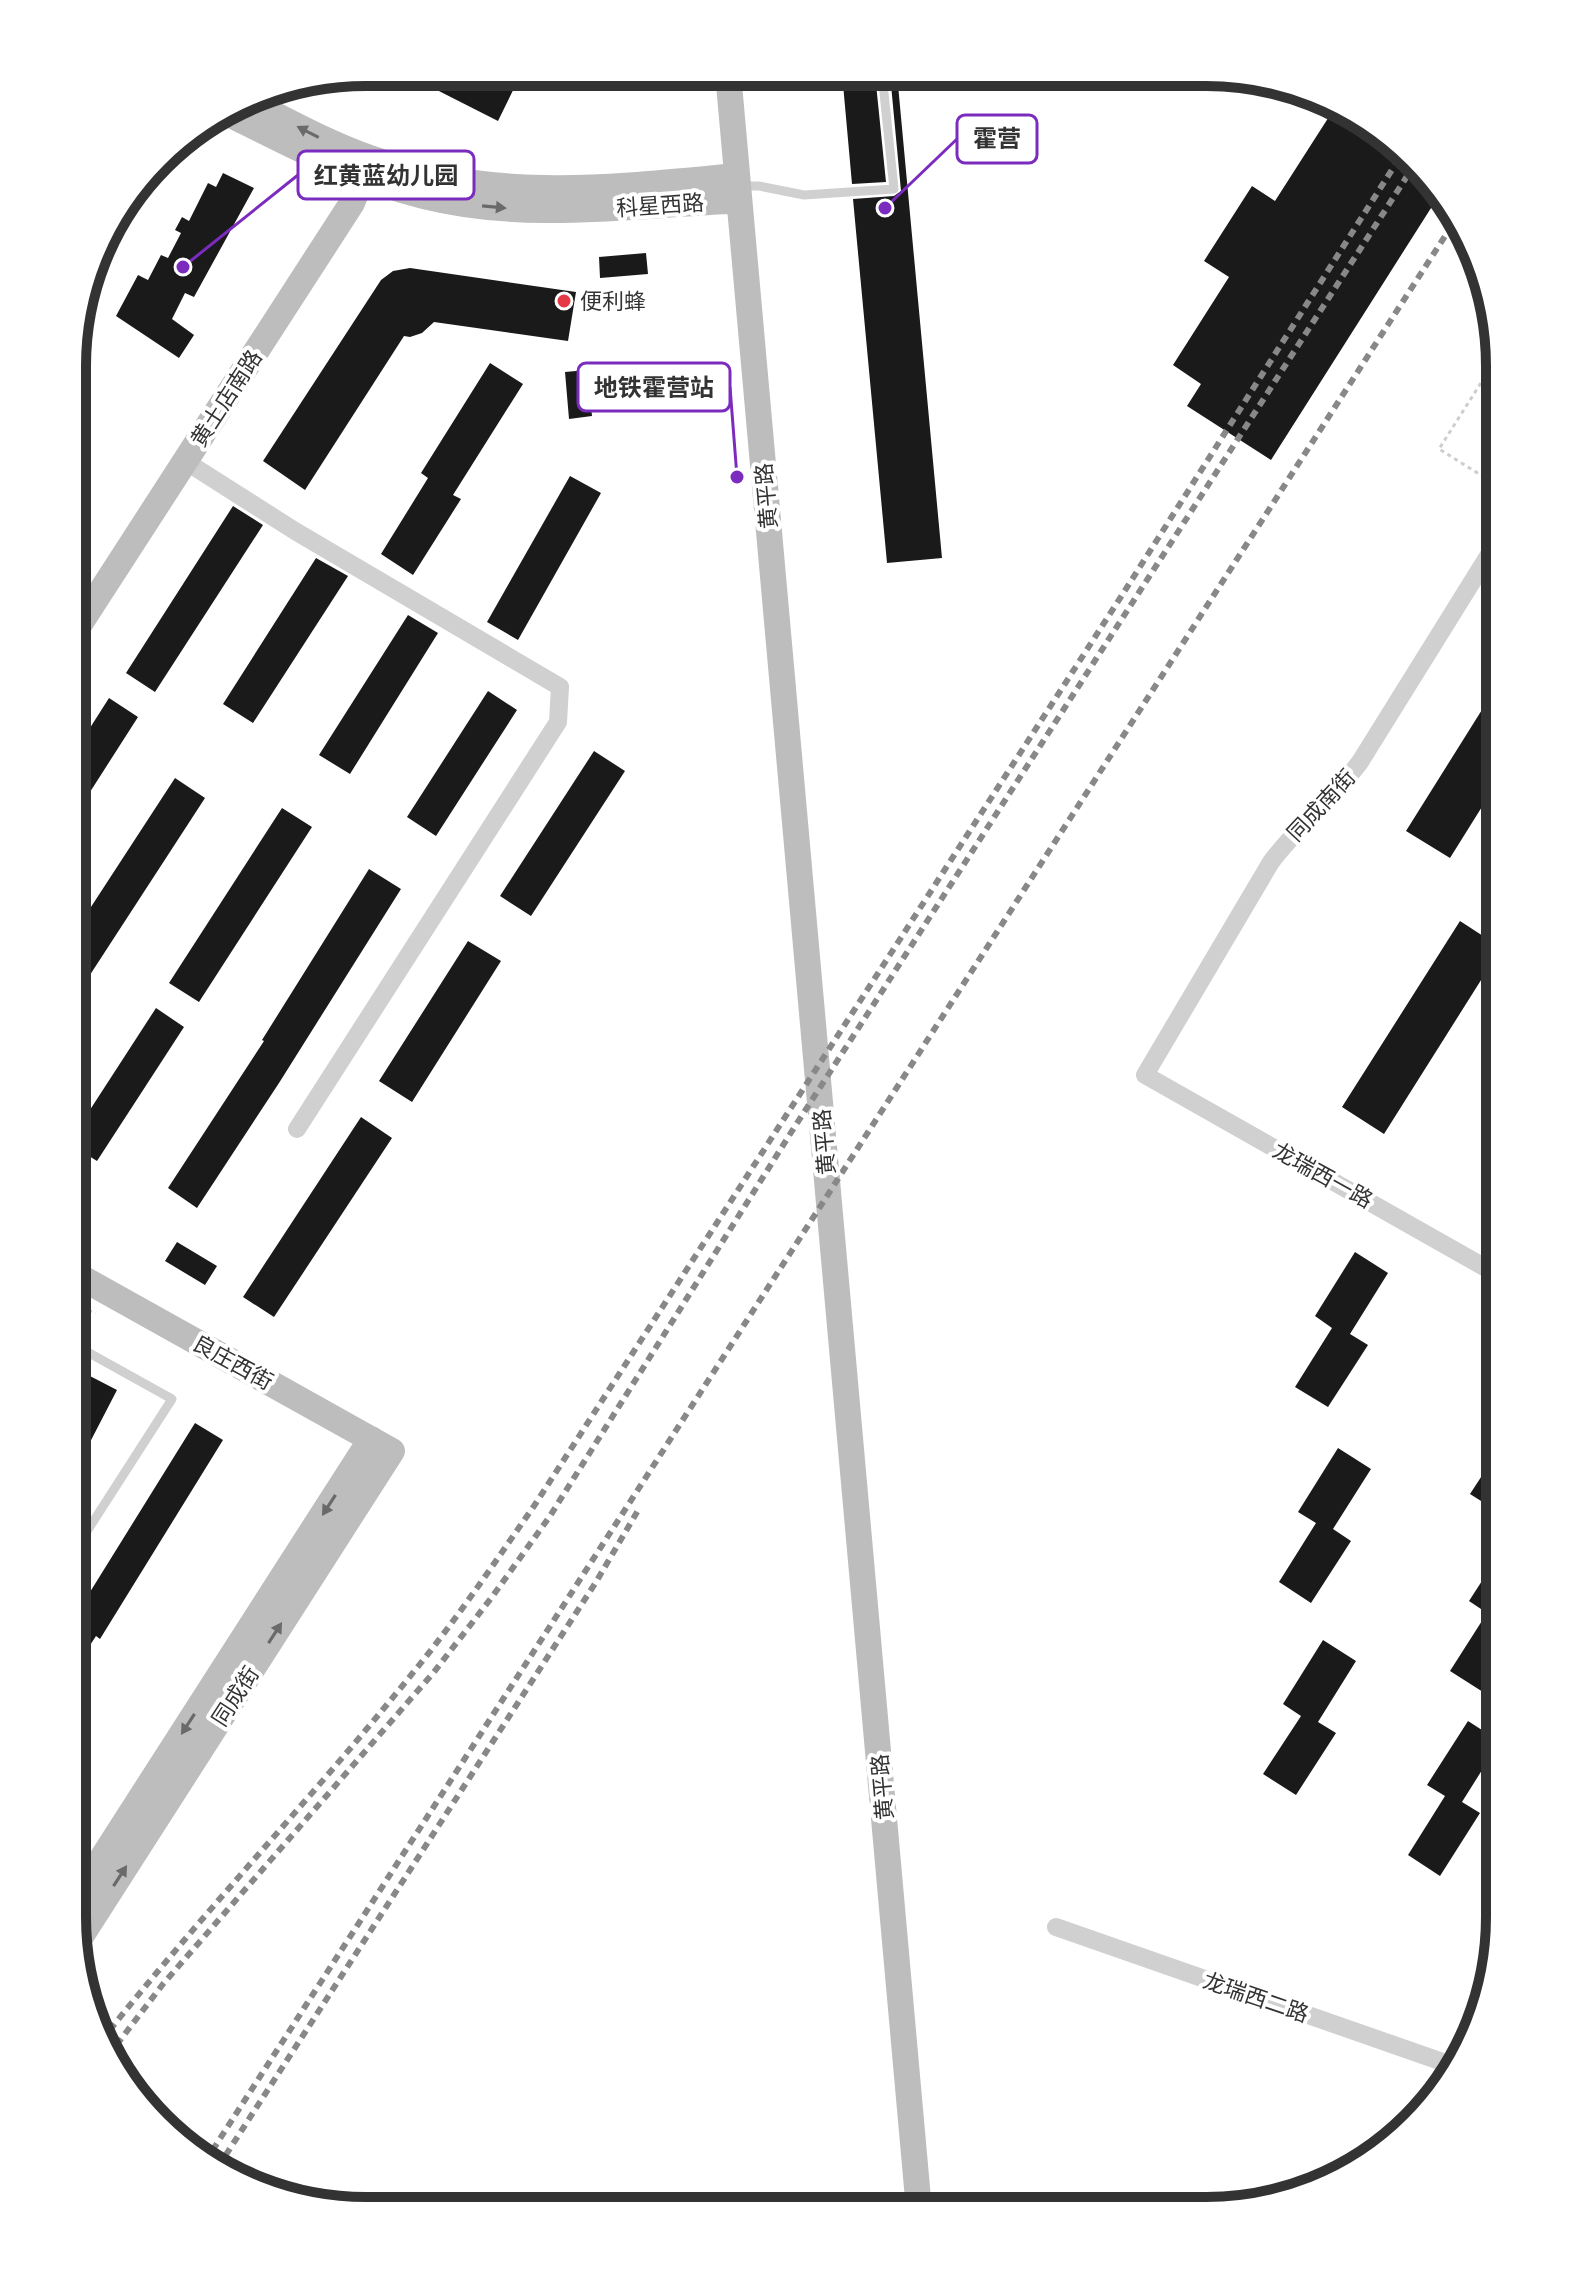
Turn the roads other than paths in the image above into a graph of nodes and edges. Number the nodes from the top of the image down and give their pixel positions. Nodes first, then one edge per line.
1 (719, 86) edge
2 (728, 86) edge
3 (883, 86) edge
4 (261, 107) edge
5 (237, 118) edge
6 (367, 168) junction
7 (731, 188) junction
8 (185, 461) junction
9 (1486, 560) edge
10 (86, 614) edge
11 (1145, 1075) joint
12 (297, 1129) dead end
13 (1485, 1268) edge
14 (86, 1280) edge
15 (86, 1351) edge
16 (382, 1445) junction
17 (86, 1533) edge
18 (86, 1884) edge
19 (87, 1927) edge
20 (1056, 1927) dead end
21 (1445, 2063) edge
22 (905, 2197) edge
23 (918, 2197) edge

1 - 7 main road, 黄平路
2 - 7 main road, 黄平路
3 - 7 lane
6 -> 4 main road, 科星西路
5 - 6 main road, 科星西路
6 - 7 main road, 科星西路
6 - 8 main road, 黄土店南路
7 - 22 main road, 黄平路
7 - 23 main road, 黄平路
8 - 10 main road, 黄土店南路
8 - 12 street
9 - 11 street, 同成南街
11 - 13 street, 龙瑞西一路
14 - 16 main road, 良庄西街
15 - 17 lane
16 -> 18 main road, 同成街
19 -> 16 main road, 同成街
20 - 21 street, 龙瑞西二路

